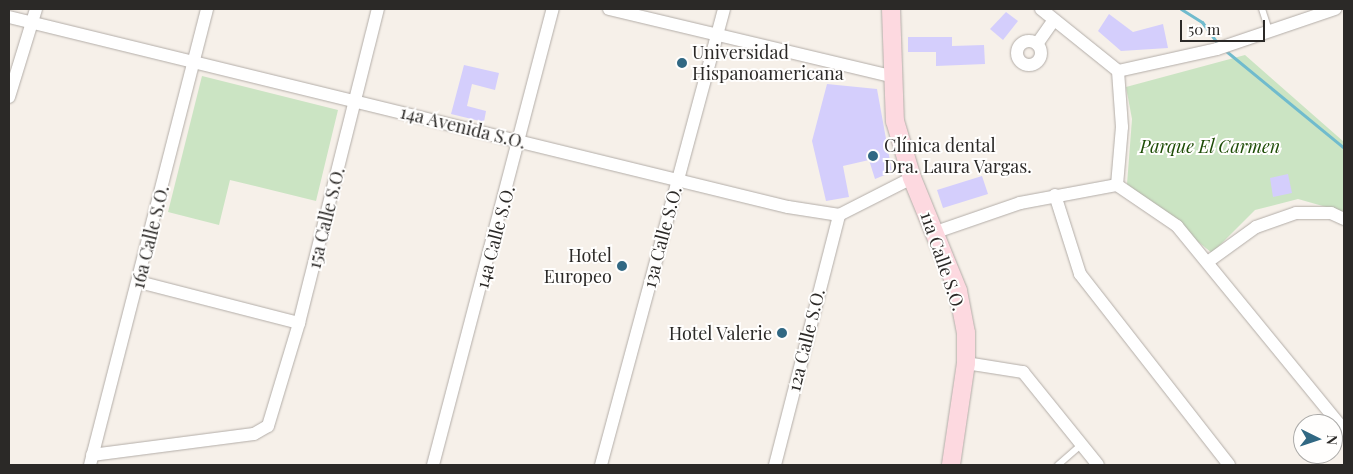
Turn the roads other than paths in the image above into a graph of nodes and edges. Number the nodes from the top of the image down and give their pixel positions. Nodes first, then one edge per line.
1 (36, 9) edge
2 (207, 9) edge
3 (378, 9) edge
4 (553, 9) edge
5 (609, 9) edge
6 (724, 9) edge
7 (891, 9) edge
8 (1041, 9) edge
9 (1262, 9) edge
10 (1335, 9) edge
11 (9, 17) edge
12 (1054, 20) junction
13 (33, 23) junction
14 (1269, 31) junction
15 (716, 36) junction
16 (1036, 44) dead end
17 (195, 60) junction
18 (1118, 72) junction
19 (891, 76) junction
20 (9, 97) edge
21 (356, 99) junction
22 (521, 141) junction
23 (912, 178) junction
24 (676, 182) junction
25 (1117, 185) junction
26 (1055, 195) junction
27 (839, 215) junction
28 (1344, 219) edge
29 (936, 232) junction
30 (1209, 261) junction
31 (139, 282) junction
32 (299, 324) junction
33 (966, 363) junction
34 (1344, 430) edge
35 (1081, 445) junction
36 (91, 460) edge
37 (433, 465) edge
38 (601, 465) edge
39 (774, 465) edge
40 (951, 465) edge
41 (1058, 465) edge
42 (1098, 465) edge
43 (1229, 465) edge

1 - 13 street
2 - 17 street, 16a Calle S.O.
3 - 21 street, 15a Calle S.O.
4 - 22 street, 14a Calle S.O.
5 - 15 street
6 - 15 street, 13a Calle S.O.
7 - 19 street
8 - 12 street
9 - 14 lane
10 - 14 street
11 - 13 street, 14a Avenida S.O.
12 - 16 street
12 - 18 street
13 - 17 street, 14a Avenida S.O.
13 - 20 street
14 - 18 street
15 - 19 street
15 - 24 street, 13a Calle S.O.
17 - 21 street, 14a Avenida S.O.
17 - 31 street, 16a Calle S.O.
18 - 25 street
19 - 23 street
21 - 22 street, 14a Avenida S.O.
21 - 32 street, 15a Calle S.O.
22 - 24 street, 14a Avenida S.O.
22 - 37 street, 14a Calle S.O.
23 - 27 street
23 - 29 street, 11a Calle S.O.
24 - 27 street, 14a Avenida S.O.
24 - 38 street, 13a Calle S.O.
25 - 26 street
25 - 30 street
26 - 29 street
26 - 43 street
27 - 39 street, 12a Calle S.O.
28 - 30 street
29 - 33 street, 11a Calle S.O.
30 - 34 street
31 - 32 street
31 - 36 street, 16a Calle S.O.
32 - 36 street, 15a Calle S.O.
33 - 35 street
33 - 40 street, 11a Calle S.O.
35 - 41 lane
35 - 42 street

